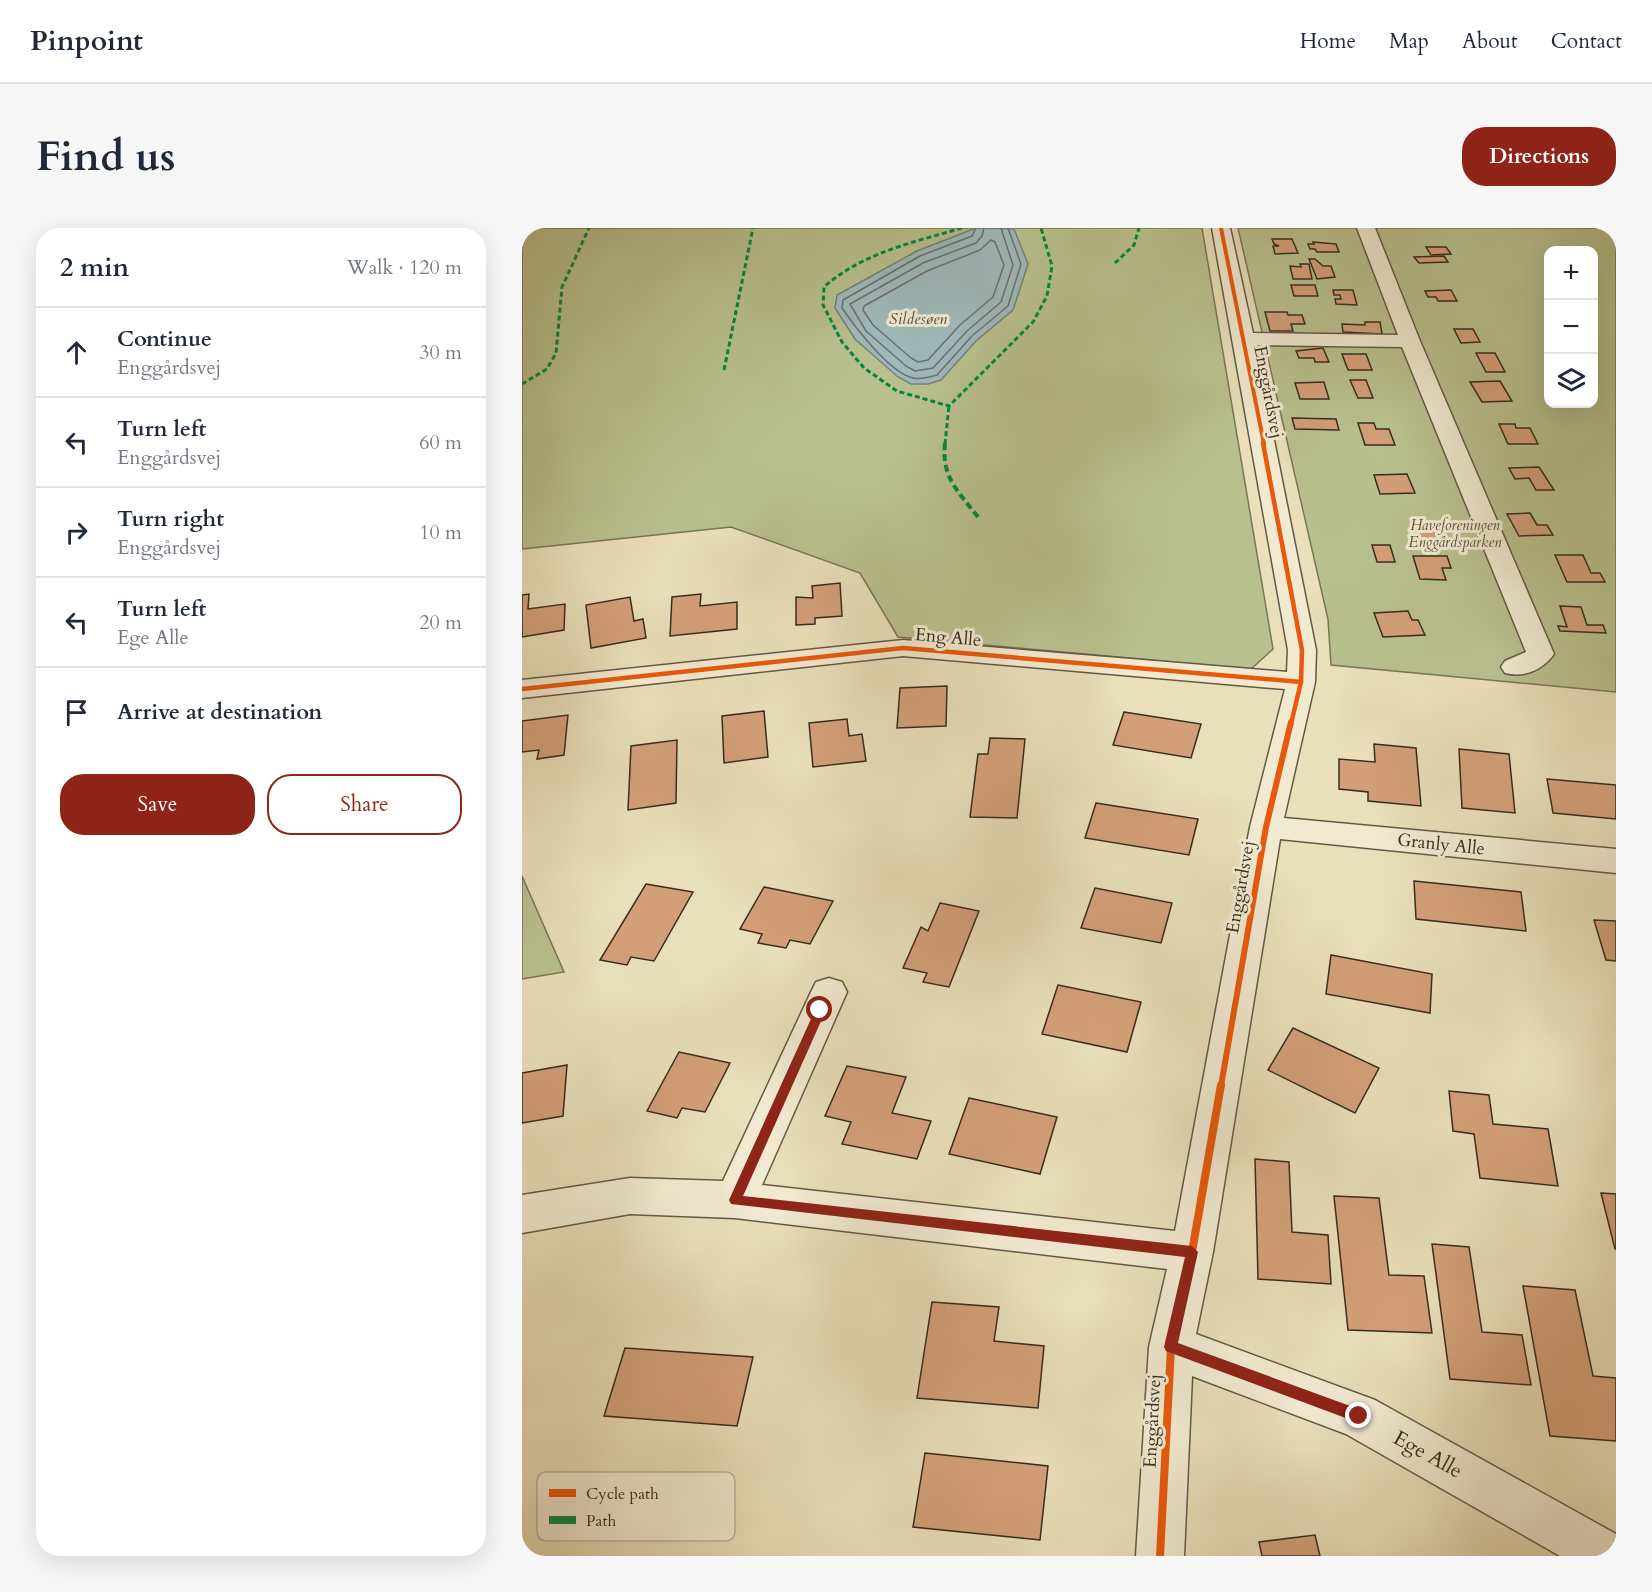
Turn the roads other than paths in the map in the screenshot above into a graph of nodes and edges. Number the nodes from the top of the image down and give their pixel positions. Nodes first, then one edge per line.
1 (1221, 228) edge
2 (1366, 228) edge
3 (1244, 339) junction
4 (1410, 341) junction
5 (1515, 667) dead end
6 (1301, 682) junction
7 (522, 688) edge
8 (1266, 826) junction
9 (1616, 861) edge
10 (829, 992) dead end
11 (735, 1200) junction
12 (522, 1214) edge
13 (1192, 1252) junction
14 (1171, 1347) junction
15 (1160, 1556) edge
16 (1608, 1556) edge

1 - 3 street, Enggårdsvej
2 - 4 street
3 - 4 street
3 - 6 street, Enggårdsvej
4 - 5 street
6 - 7 street, Eng Alle
6 - 8 street, Enggårdsvej
8 - 9 street, Granly Alle
8 - 13 street, Enggårdsvej
10 - 11 street
11 - 12 street
11 - 13 street
13 - 14 street, Enggårdsvej
14 - 15 street, Enggårdsvej
14 - 16 street, Ege Alle

